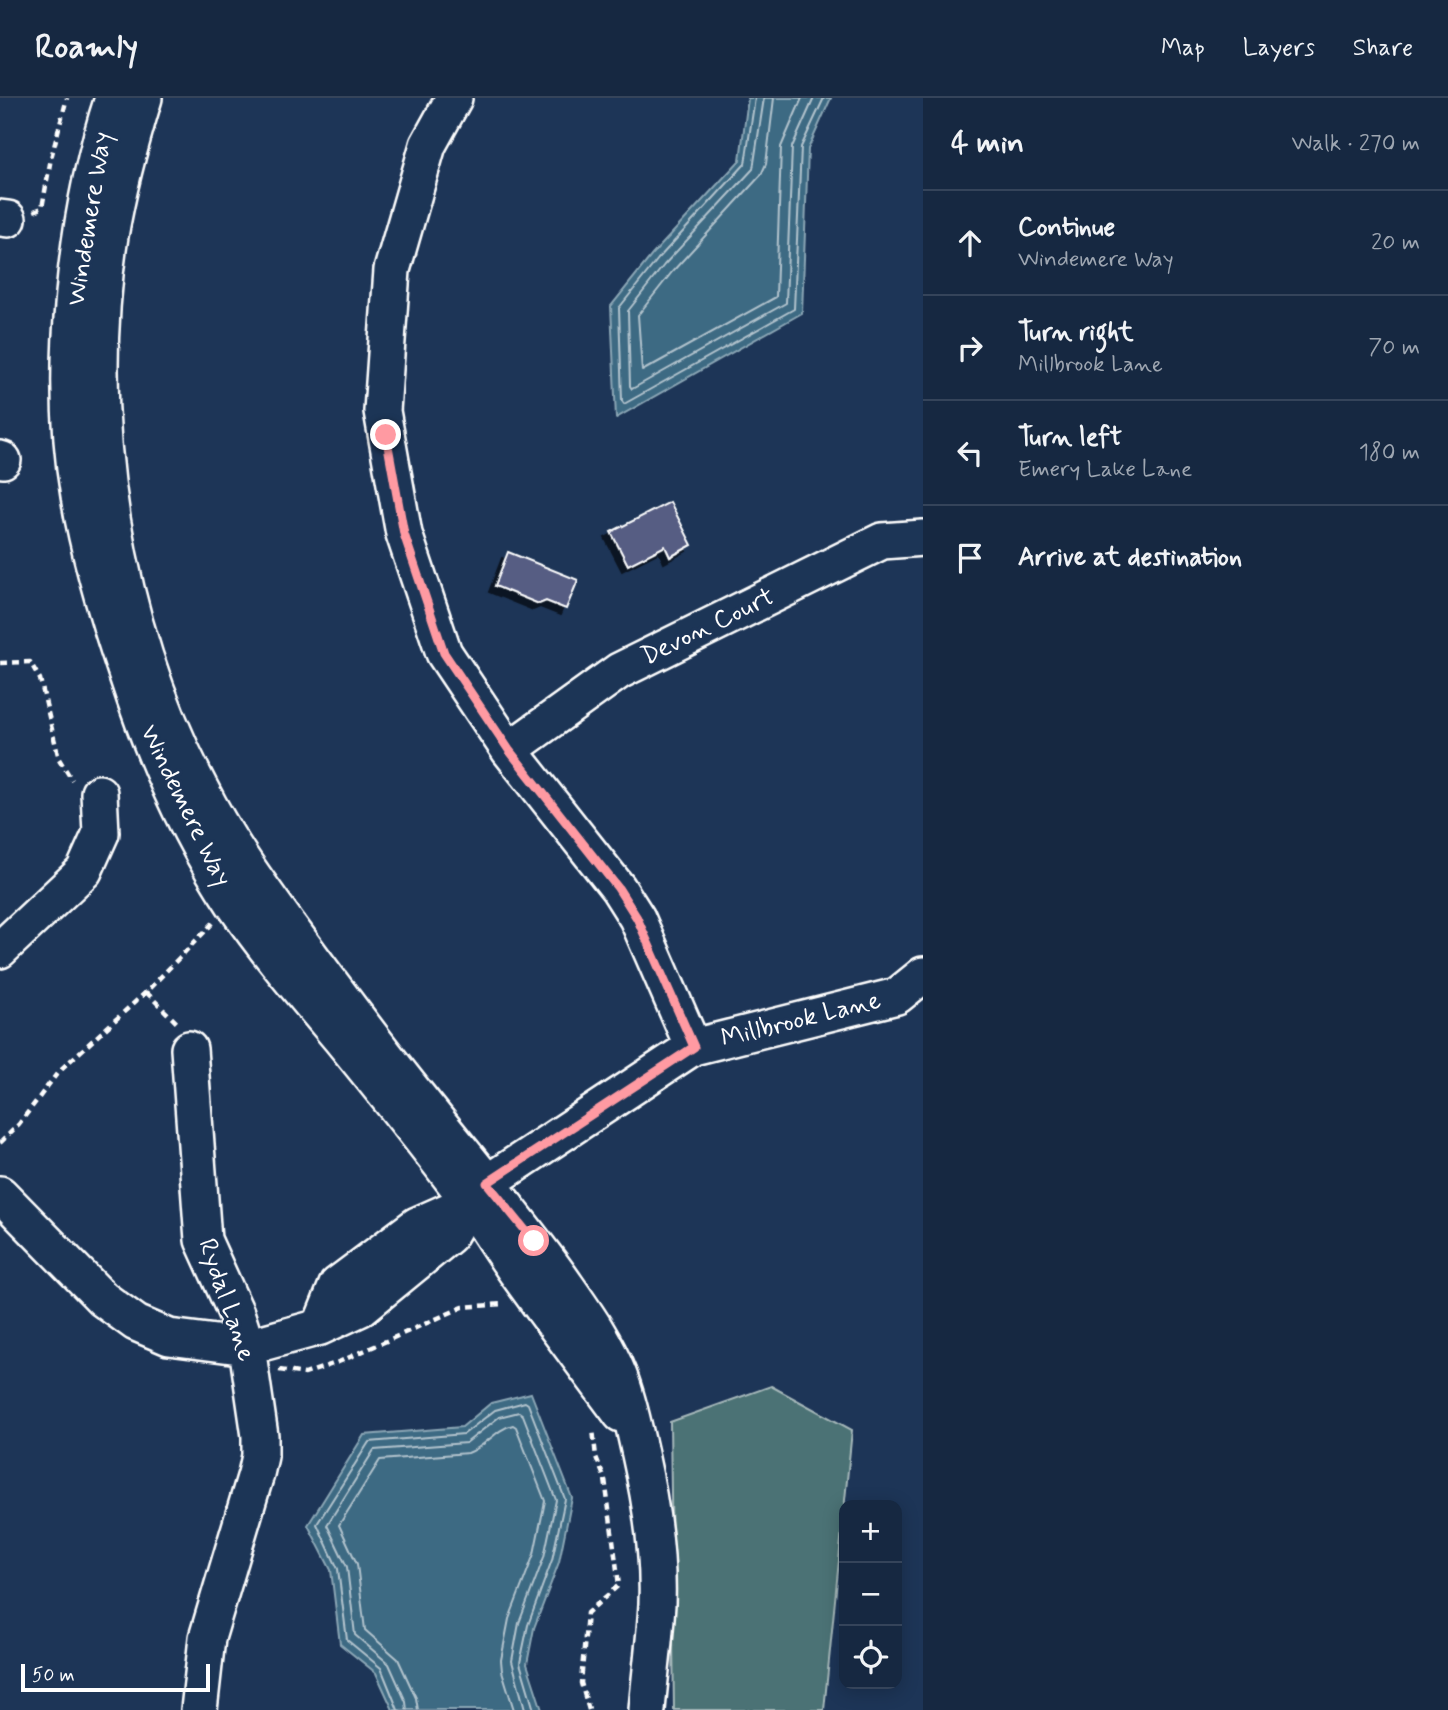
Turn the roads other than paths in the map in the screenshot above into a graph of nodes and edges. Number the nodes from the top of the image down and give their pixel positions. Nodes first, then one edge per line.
1 (113, 98) edge
2 (144, 98) edge
3 (454, 98) edge
4 (923, 538) edge
5 (509, 750) junction
6 (99, 793) road end
7 (0, 950) edge
8 (923, 975) edge
9 (694, 1047) junction
10 (189, 1049) road end
11 (478, 1193) junction
12 (0, 1194) edge
13 (248, 1358) junction
14 (199, 1710) edge
15 (647, 1710) edge

1 - 11 street, Windemere Way
2 - 11 street, Windemere Way
3 - 5 street
4 - 5 street, Devon Court
5 - 9 street
6 - 7 street
8 - 9 street, Millbrook Lane
9 - 11 street, Millbrook Lane
10 - 13 street, Rydal Lane
11 - 13 street
11 - 15 street, Windemere Way
12 - 13 street
13 - 14 street, Rydal Lane

